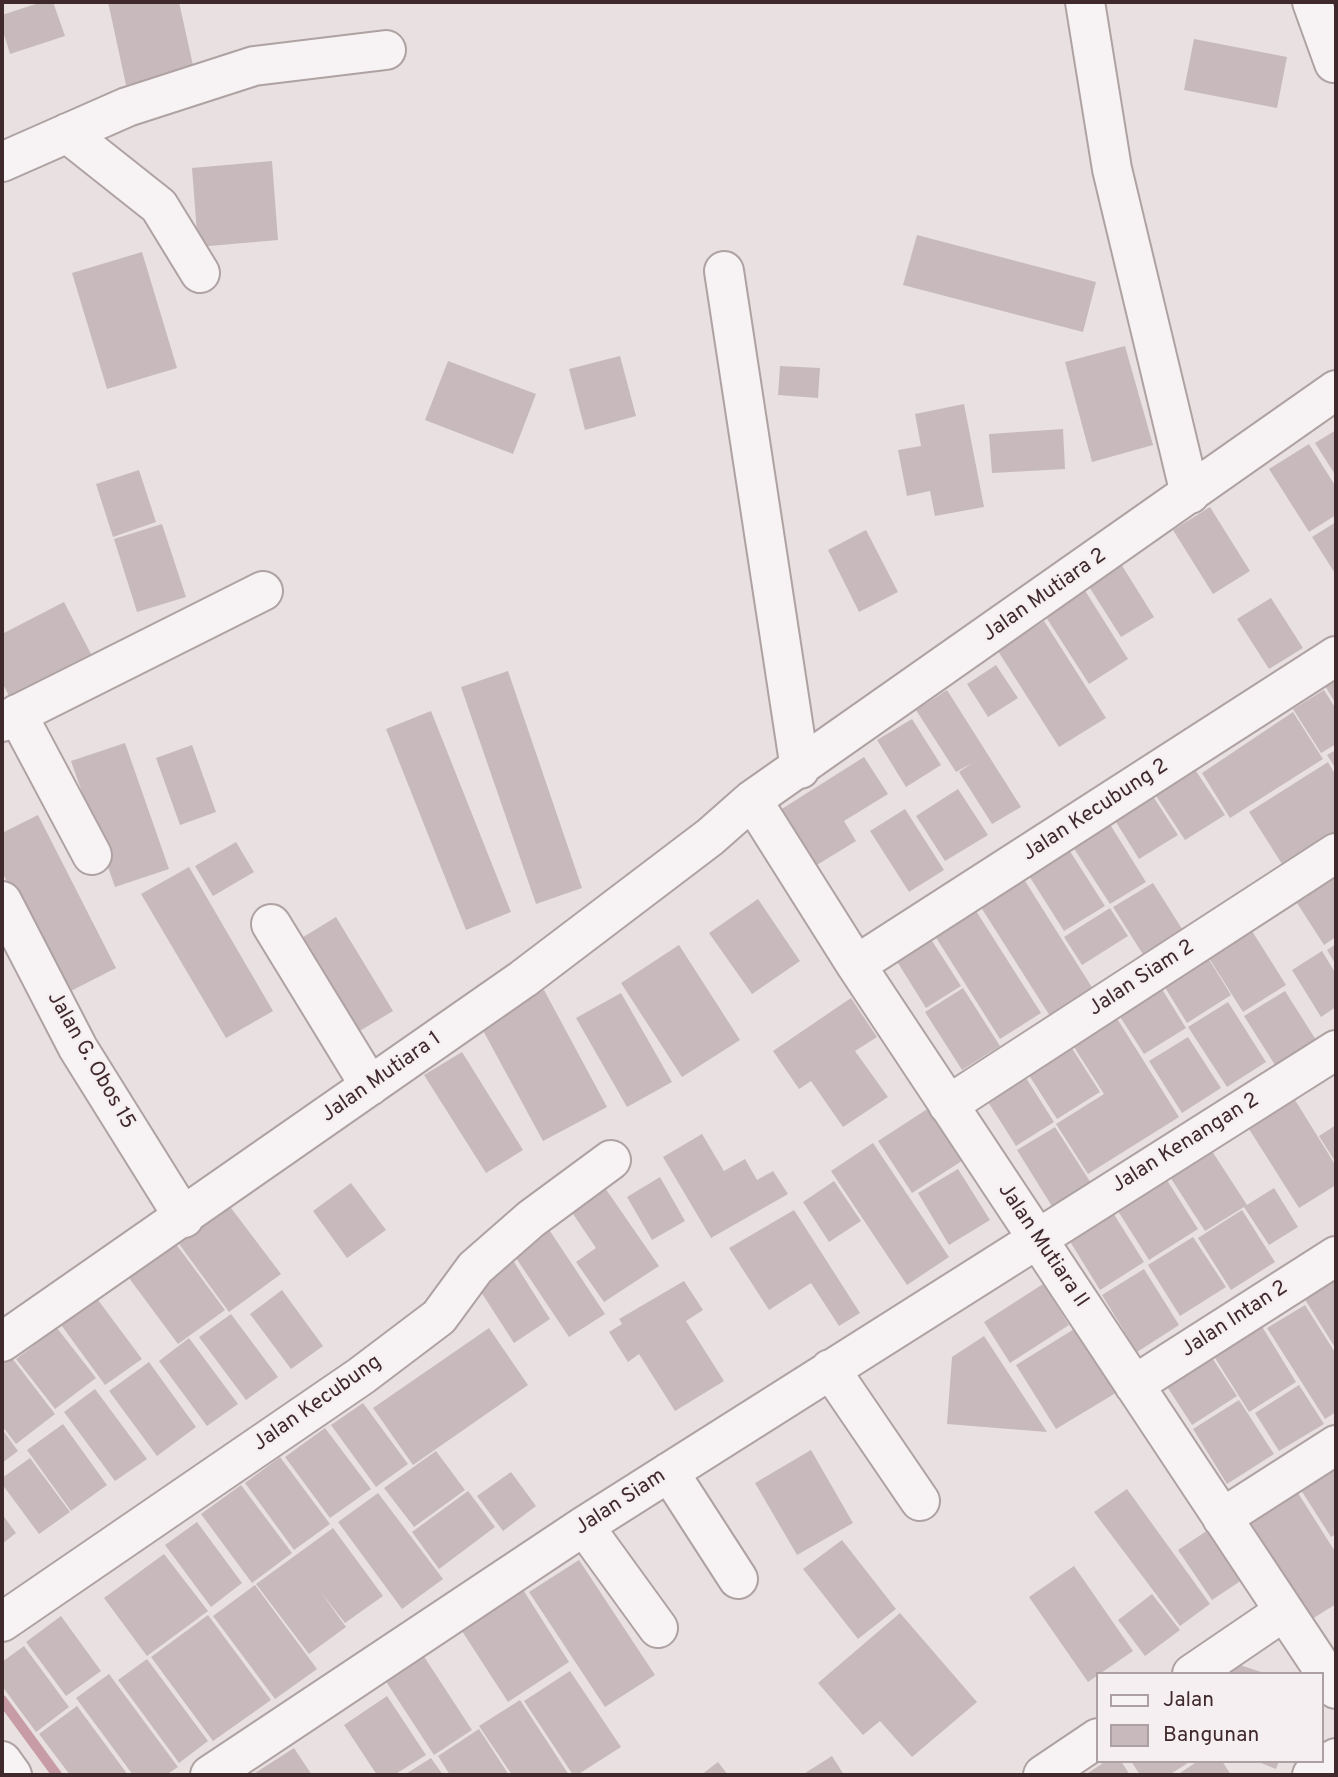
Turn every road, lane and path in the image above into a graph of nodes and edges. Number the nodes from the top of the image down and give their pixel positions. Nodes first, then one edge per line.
1 (1085, 2) edge
2 (1312, 2) edge
3 (386, 50) dead end
4 (1334, 63) dead end
5 (67, 133) junction
6 (2, 162) edge
7 (724, 271) dead end
8 (200, 272) dead end
9 (1336, 390) edge
10 (1190, 494) junction
11 (263, 591) dead end
12 (1336, 656) edge
13 (9, 718) edge
14 (800, 769) junction
15 (752, 800) junction
16 (1336, 853) edge
17 (92, 855) dead end
18 (2, 901) edge
19 (271, 924) dead end
20 (856, 965) junction
21 (1336, 1050) edge
22 (370, 1086) junction
23 (948, 1105) junction
24 (611, 1160) dead end
25 (184, 1218) junction
26 (1036, 1237) junction
27 (1336, 1256) edge
28 (2, 1342) edge
29 (830, 1369) junction
30 (1134, 1385) junction
31 (1336, 1445) edge
32 (669, 1472) junction
33 (920, 1502) dead end
34 (1222, 1518) junction
35 (584, 1526) junction
36 (738, 1579) dead end
37 (1283, 1612) junction
38 (2, 1622) edge
39 (658, 1629) dead end
40 (1325, 1647) edge
41 (1195, 1672) edge
42 (1336, 1689) edge
43 (1096, 1739) edge
44 (1336, 1758) edge
45 (2, 1761) edge
46 (12, 1775) edge
47 (210, 1775) edge
48 (1043, 1775) edge
49 (1312, 1775) edge

1 - 10 street
2 - 4 street
3 - 5 street
5 - 6 street
5 - 8 street
7 - 14 street
9 - 10 street, Jalan Mutiara 2
10 - 14 street, Jalan Mutiara 2
11 - 13 street
12 - 20 street, Jalan Kecubung 2
13 - 17 street
14 - 15 street, Jalan Mutiara 2
15 - 20 street, Jalan Mutiara II
15 - 22 street, Jalan Mutiara 1
16 - 23 street, Jalan Siam 2
18 - 25 street, Jalan G. Obos 15
19 - 22 street
20 - 23 street, Jalan Mutiara II
21 - 26 street, Jalan Kenangan 2
22 - 25 street, Jalan Mutiara 1
23 - 26 street, Jalan Mutiara II
24 - 38 street, Jalan Kecubung
25 - 28 street, Jalan Mutiara 1
26 - 29 street, Jalan Siam
26 - 30 street, Jalan Mutiara II
27 - 30 street, Jalan Intan 2
29 - 32 street, Jalan Siam
29 - 33 street
30 - 34 street, Jalan Mutiara II
31 - 34 street
32 - 35 street, Jalan Siam
32 - 36 street
34 - 37 street, Jalan Mutiara II
35 - 39 street
35 - 47 street, Jalan Siam
37 - 40 street, Jalan Mutiara II
37 - 41 street
40 - 42 street, Jalan Mutiara II
43 - 48 street
44 - 49 street
45 - 46 street

